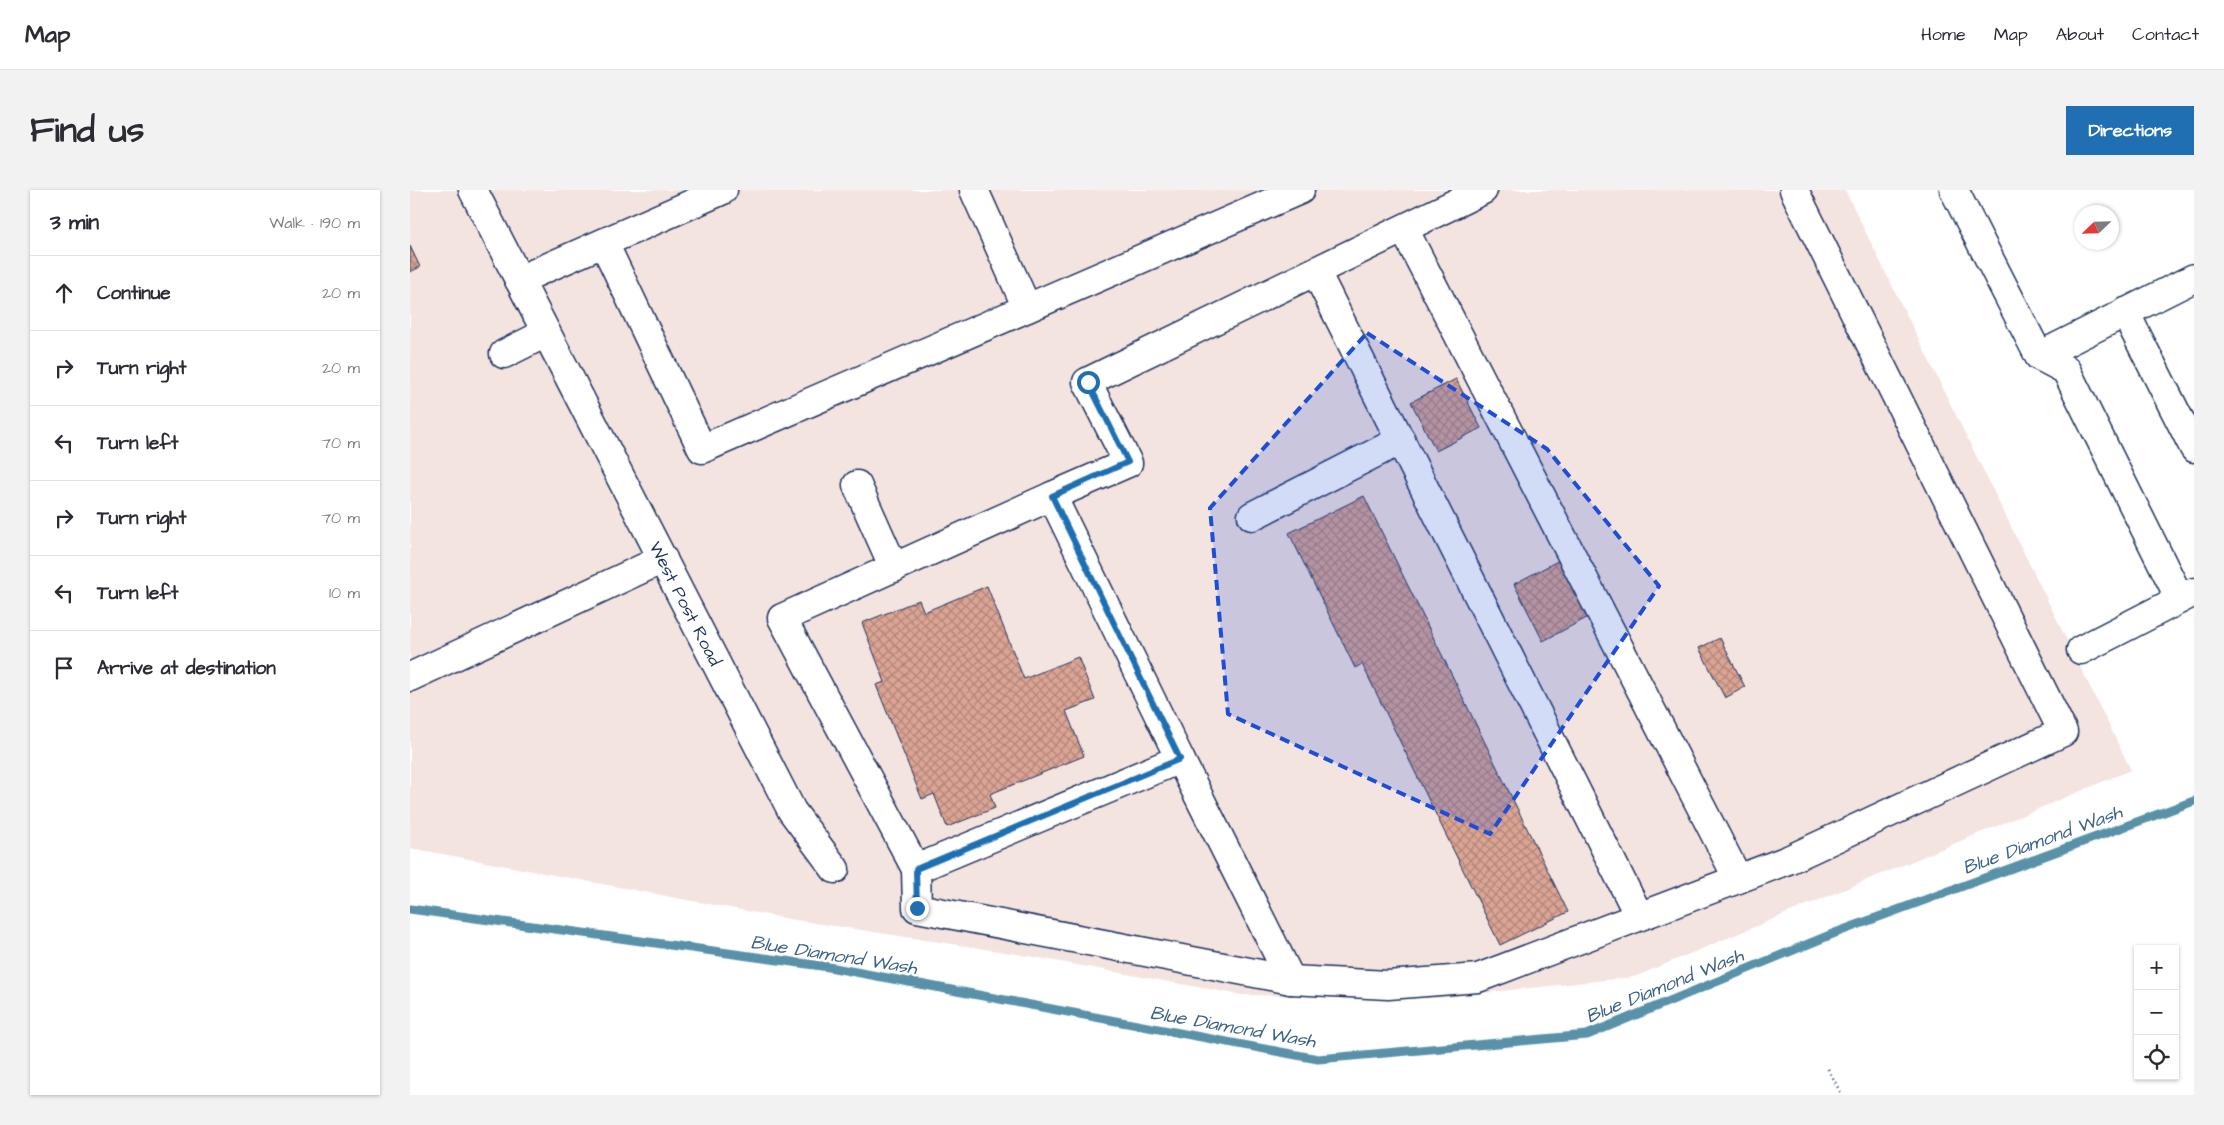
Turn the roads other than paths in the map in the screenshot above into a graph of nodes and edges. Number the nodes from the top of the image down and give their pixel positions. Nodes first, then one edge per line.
1 (473, 190) edge
2 (723, 190) edge
3 (974, 190) edge
4 (1300, 190) edge
5 (1483, 190) edge
6 (1794, 190) edge
7 (1954, 190) edge
8 (1404, 229) junction
9 (604, 243) junction
10 (1316, 272) junction
11 (2194, 278) edge
12 (519, 280) junction
13 (1026, 308) junction
14 (2125, 312) junction
15 (546, 333) junction
16 (504, 354) dead end
17 (2039, 356) junction
18 (1401, 440) junction
19 (2194, 448) edge
20 (857, 484) dead end
21 (1052, 496) junction
22 (1252, 516) dead end
23 (662, 559) junction
24 (894, 568) junction
25 (2187, 595) edge
26 (2081, 650) dead end
27 (410, 677) edge
28 (1180, 759) junction
29 (835, 869) dead end
30 (916, 869) junction
31 (1738, 879) junction
32 (1639, 916) junction
33 (1291, 980) junction

1 - 12 street, West Post Road
2 - 9 street
3 - 13 street
4 - 13 street
5 - 8 street
6 - 31 street
7 - 17 street
8 - 10 street
8 - 31 street
9 - 12 street
9 - 13 street
10 - 18 street
10 - 21 street
11 - 14 street
12 - 15 street, West Post Road
14 - 17 street
14 - 19 street
15 - 16 street
15 - 23 street, West Post Road
17 - 25 street
18 - 22 street
18 - 32 street
20 - 24 street
21 - 24 street
21 - 28 street
23 - 27 street
23 - 29 street, West Post Road
24 - 30 street
25 - 26 street
28 - 30 street
28 - 33 street
30 - 33 street
31 - 32 street
32 - 33 street

